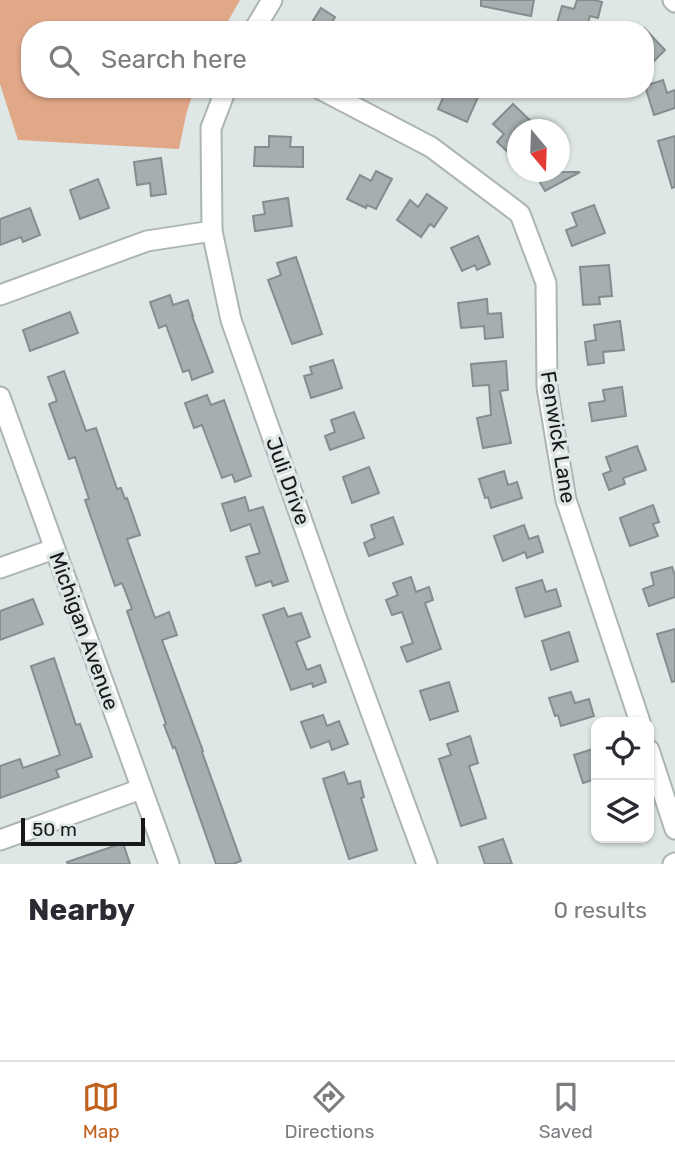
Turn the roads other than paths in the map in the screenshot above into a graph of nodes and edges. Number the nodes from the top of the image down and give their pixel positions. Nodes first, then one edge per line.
1 (272, 0) edge
2 (259, 21) edge
3 (223, 98) edge
4 (337, 98) edge
5 (212, 231) junction
6 (0, 295) edge
7 (0, 397) edge
8 (54, 549) junction
9 (0, 568) edge
10 (638, 717) edge
11 (654, 765) edge
12 (141, 789) junction
13 (675, 829) edge
14 (0, 840) edge
15 (169, 864) edge
16 (427, 864) edge

1 - 2 street
3 - 5 street, Juli Drive
4 - 10 street, Fenwick Lane
5 - 6 street
5 - 16 street, Juli Drive
7 - 8 street, Michigan Avenue
8 - 9 street
8 - 12 street, Michigan Avenue
11 - 13 street
12 - 14 street
12 - 15 street, Michigan Avenue

